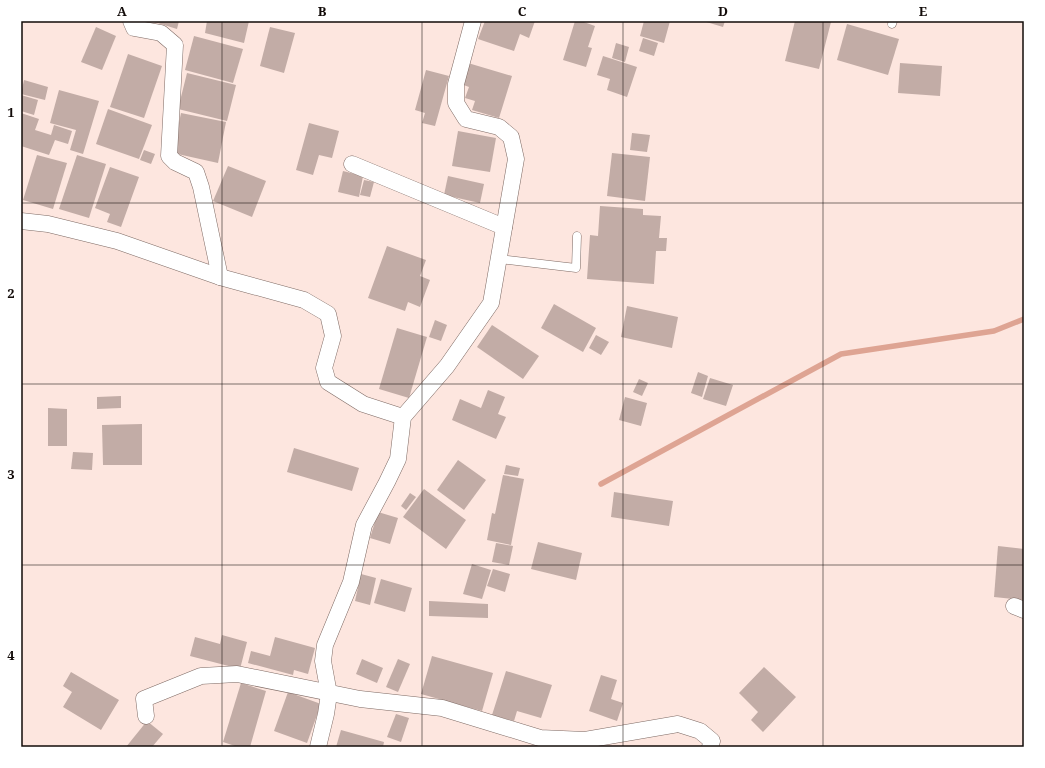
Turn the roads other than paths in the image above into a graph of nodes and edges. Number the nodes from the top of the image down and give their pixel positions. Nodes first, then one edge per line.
1 (131, 21) edge
2 (473, 21) edge
3 (352, 164) dead end
4 (21, 221) edge
5 (504, 226) junction
6 (577, 236) dead end
7 (499, 259) junction
8 (220, 278) junction
9 (403, 417) junction
10 (328, 694) junction
11 (146, 716) dead end
12 (318, 747) edge
13 (710, 747) edge

1 - 8 street
2 - 5 street
3 - 5 street
4 - 8 street
5 - 7 street
6 - 7 lane
7 - 9 street
8 - 9 street
9 - 10 street
10 - 11 street
10 - 12 street
10 - 13 street

